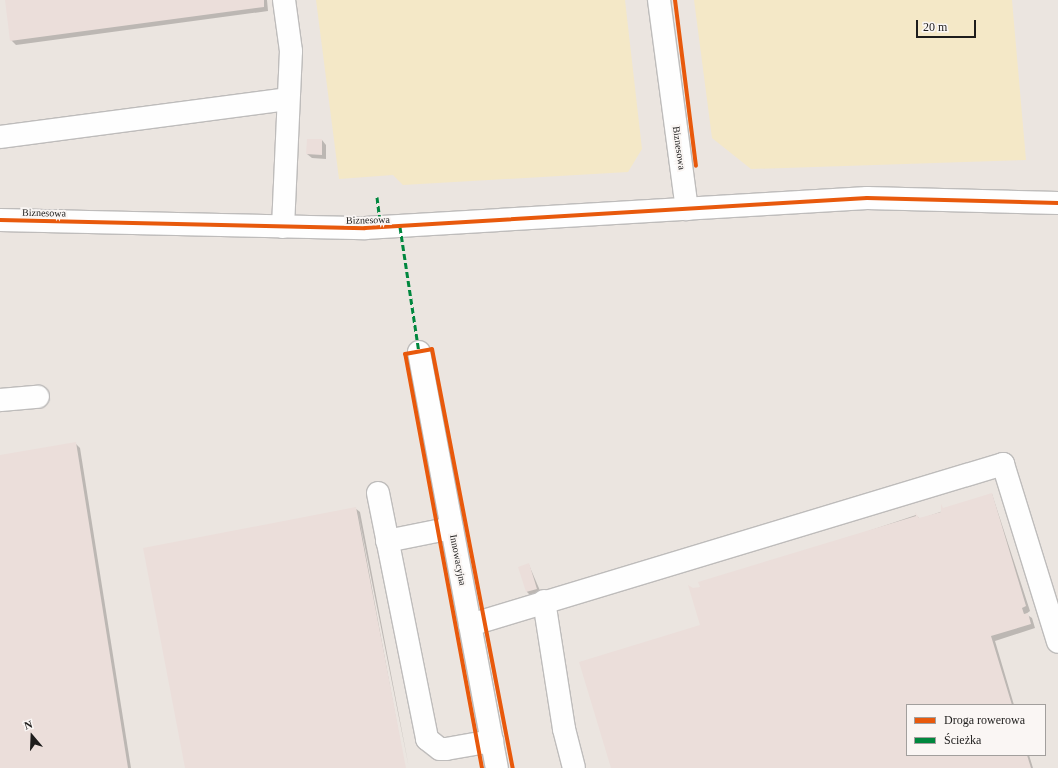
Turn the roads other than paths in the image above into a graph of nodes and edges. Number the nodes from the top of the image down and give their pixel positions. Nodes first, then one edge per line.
1 (284, 0) edge
2 (659, 0) edge
3 (288, 99) junction
4 (0, 137) edge
5 (1058, 203) edge
6 (687, 209) junction
7 (0, 220) edge
8 (283, 227) junction
9 (419, 352) dead end
10 (38, 397) dead end
11 (0, 400) edge
12 (378, 493) dead end
13 (452, 528) junction
14 (387, 541) junction
15 (544, 601) junction
16 (470, 625) junction
17 (1058, 642) edge
18 (492, 741) junction
19 (497, 768) edge
20 (574, 768) edge

1 - 3 street
2 - 6 street, Biznesowa
3 - 4 street
3 - 8 street
5 - 6 street
6 - 8 street, Biznesowa
7 - 8 street, Biznesowa
9 - 13 street, Innowacyjna
10 - 11 street
12 - 14 street
13 - 14 street
13 - 16 street, Innowacyjna
14 - 18 street
15 - 16 street
15 - 17 street
15 - 20 street
16 - 18 street, Innowacyjna
18 - 19 street, Innowacyjna

